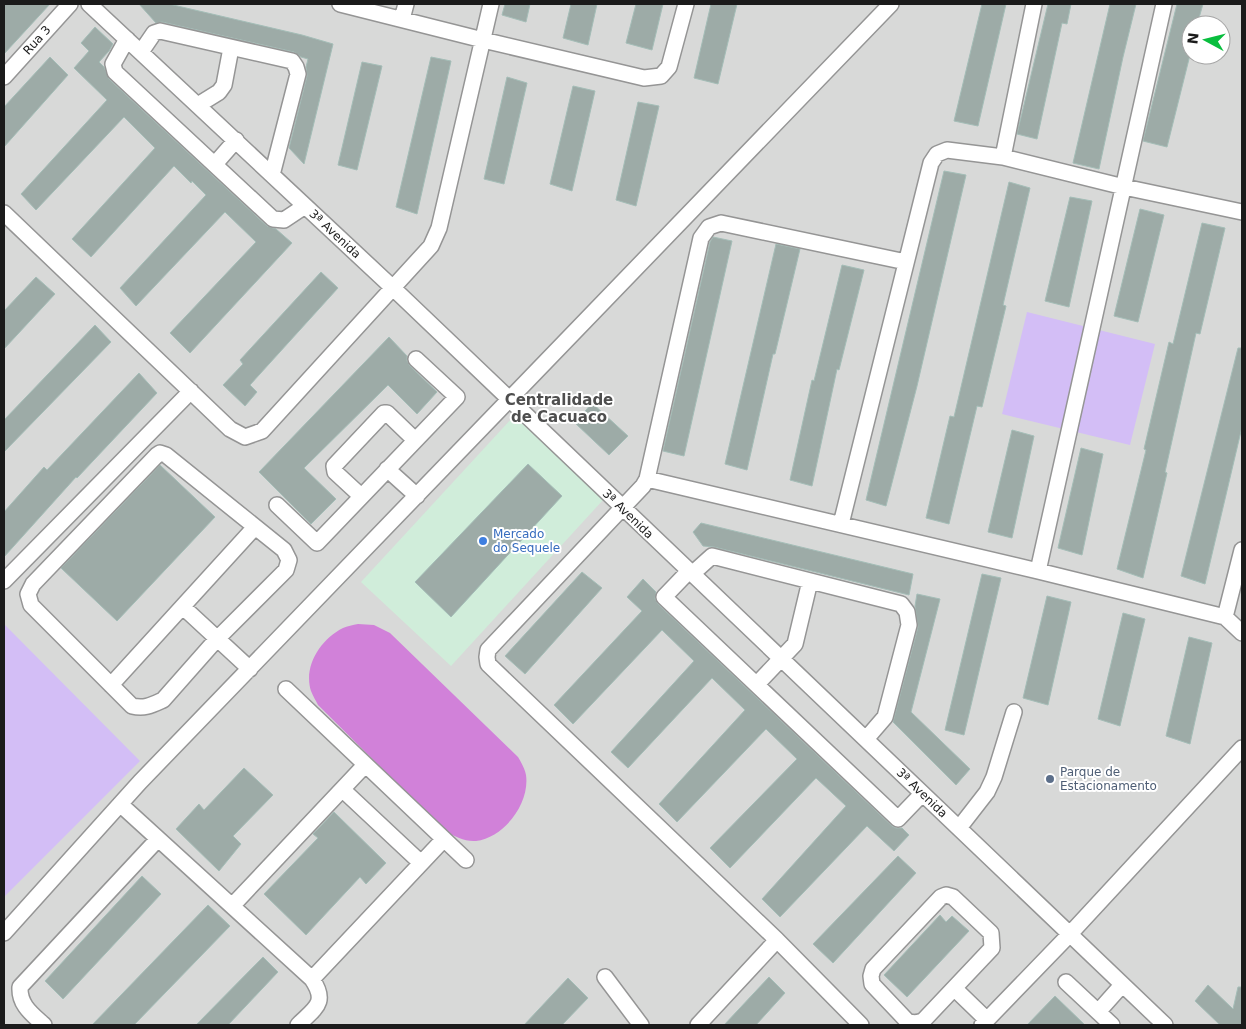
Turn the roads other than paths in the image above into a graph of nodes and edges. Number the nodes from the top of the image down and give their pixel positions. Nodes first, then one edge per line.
1 (70, 4) edge
2 (90, 4) edge
3 (340, 4) edge
4 (406, 4) edge
5 (491, 4) edge
6 (686, 4) edge
7 (891, 4) edge
8 (1034, 4) edge
9 (1164, 4) edge
10 (402, 19) junction
11 (127, 39) junction
12 (484, 40) junction
13 (231, 48) junction
14 (141, 52) junction
15 (4, 77) edge
16 (198, 106) junction
17 (236, 140) junction
18 (1003, 157) junction
19 (215, 164) junction
20 (272, 175) junction
21 (1124, 187) junction
22 (305, 206) junction
23 (1242, 212) edge
24 (4, 213) edge
25 (906, 262) junction
26 (393, 288) junction
27 (416, 359) dead end
28 (191, 391) junction
29 (510, 400) junction
30 (415, 440) junction
31 (387, 469) junction
32 (647, 479) junction
33 (361, 496) junction
34 (417, 496) junction
35 (277, 505) dead end
36 (623, 509) junction
37 (841, 524) junction
38 (256, 527) junction
39 (1242, 550) edge
40 (1038, 571) junction
41 (690, 573) junction
42 (4, 581) edge
43 (810, 581) junction
44 (183, 607) junction
45 (1225, 617) junction
46 (1242, 621) edge
47 (1242, 633) edge
48 (216, 640) junction
49 (781, 658) junction
50 (250, 669) junction
51 (756, 684) junction
52 (111, 685) junction
53 (286, 689) dead end
54 (1014, 712) dead end
55 (866, 739) junction
56 (1242, 748) edge
57 (365, 765) junction
58 (343, 790) junction
59 (922, 794) junction
60 (120, 804) junction
61 (959, 828) junction
62 (158, 838) junction
63 (444, 838) junction
64 (466, 860) dead end
65 (421, 863) junction
66 (232, 906) junction
67 (4, 933) edge
68 (1069, 935) junction
69 (777, 940) junction
70 (605, 977) dead end
71 (312, 979) junction
72 (1066, 982) dead end
73 (1122, 985) junction
74 (954, 989) junction
75 (1098, 1012) junction
76 (984, 1022) edge
77 (44, 1025) edge
78 (298, 1025) edge
79 (641, 1025) edge
80 (698, 1025) edge
81 (861, 1025) edge
82 (1112, 1025) edge
83 (1165, 1025) edge

1 - 15 street, Rua 3
2 - 11 street, 3ª Avenida
3 - 10 street
4 - 10 street
5 - 12 street
6 - 12 street
7 - 29 street
8 - 18 street
9 - 21 street
10 - 12 street
11 - 14 street, 3ª Avenida
11 - 19 street
12 - 26 street
13 - 14 street
13 - 16 street
13 - 20 street
14 - 16 street, 3ª Avenida
16 - 17 street, 3ª Avenida
17 - 19 street
17 - 20 street, 3ª Avenida
18 - 21 street
18 - 25 street
19 - 22 street
20 - 22 street, 3ª Avenida
21 - 23 street
21 - 40 street
22 - 26 street, 3ª Avenida
24 - 28 street
25 - 32 street
25 - 37 street
26 - 28 street
26 - 29 street, 3ª Avenida
27 - 30 street
28 - 42 street
29 - 34 street
29 - 36 street, 3ª Avenida
30 - 31 street
30 - 33 street
31 - 33 street
31 - 34 street
32 - 36 street
32 - 37 street
33 - 35 street
34 - 50 street
36 - 41 street, 3ª Avenida
36 - 69 street
37 - 40 street
38 - 44 street
38 - 48 street
38 - 52 street
39 - 45 street
40 - 45 street
41 - 43 street
41 - 49 street, 3ª Avenida
41 - 51 street
43 - 49 street
43 - 55 street
44 - 48 street
44 - 52 street
45 - 46 street
45 - 47 street
48 - 50 street
48 - 52 street
49 - 51 street
49 - 55 street, 3ª Avenida
50 - 60 street
51 - 59 street
53 - 57 street
54 - 61 street
55 - 59 street, 3ª Avenida
56 - 68 street
57 - 58 street
57 - 63 street
58 - 65 street
58 - 66 street
59 - 61 street, 3ª Avenida
60 - 62 street
60 - 67 street
61 - 68 street, 3ª Avenida
62 - 66 street
62 - 77 street
63 - 64 street
63 - 65 street
65 - 71 street
66 - 71 street
68 - 73 street, 3ª Avenida
68 - 76 street
69 - 80 street
69 - 81 street
70 - 79 street
71 - 78 street
72 - 75 street
73 - 75 street
73 - 83 street, 3ª Avenida
74 - 74 street
74 - 76 street
75 - 82 street

